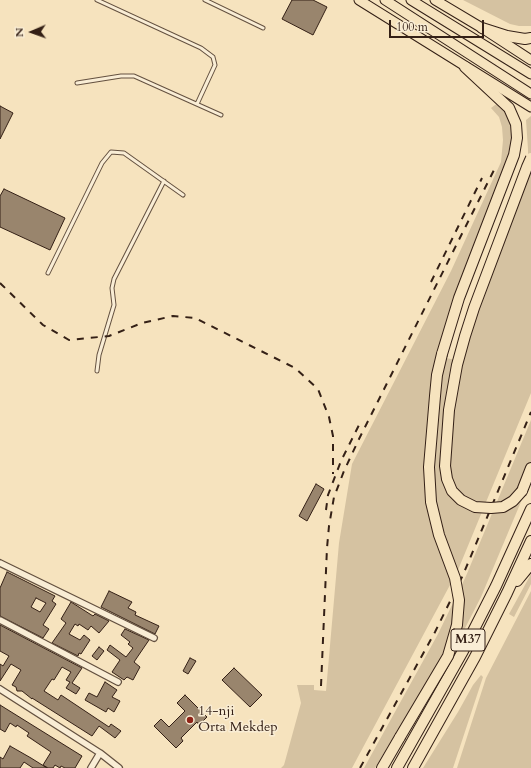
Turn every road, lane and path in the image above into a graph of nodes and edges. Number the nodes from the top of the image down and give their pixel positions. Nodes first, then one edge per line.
1 (98, 0) edge
2 (205, 0) edge
3 (359, 0) edge
4 (385, 0) edge
5 (411, 0) edge
6 (435, 0) edge
7 (263, 28) dead end
8 (482, 28) junction
9 (531, 38) edge
10 (531, 60) edge
11 (465, 67) junction
12 (531, 74) edge
13 (76, 83) dead end
14 (531, 94) edge
15 (196, 104) junction
16 (531, 108) edge
17 (221, 115) dead end
18 (531, 158) edge
19 (164, 182) junction
20 (183, 196) dead end
21 (48, 273) dead end
22 (97, 371) dead end
23 (531, 468) edge
24 (531, 509) edge
25 (531, 542) edge
26 (0, 563) edge
27 (531, 564) edge
28 (507, 593) junction
29 (0, 620) edge
30 (154, 638) dead end
31 (118, 682) dead end
32 (0, 689) edge
33 (100, 753) junction
34 (90, 768) edge
35 (119, 768) edge
36 (382, 768) edge
37 (397, 768) edge
38 (413, 768) edge

1 - 15 lane
2 - 7 lane
3 - 11 main road
4 - 14 main road
5 - 12 main road
6 - 8 main road
8 - 9 highway
8 - 10 main road
11 - 16 main road
11 - 36 highway, bridge
13 - 15 lane
15 - 17 lane
18 - 23 highway, bridge
19 - 20 lane
19 - 21 lane
19 - 22 lane
24 - 37 highway, M37
25 - 28 highway, M37
26 - 30 street
27 - 28 highway
28 - 38 highway, M37
29 - 31 street
32 - 33 street
33 - 34 street
33 - 35 street

